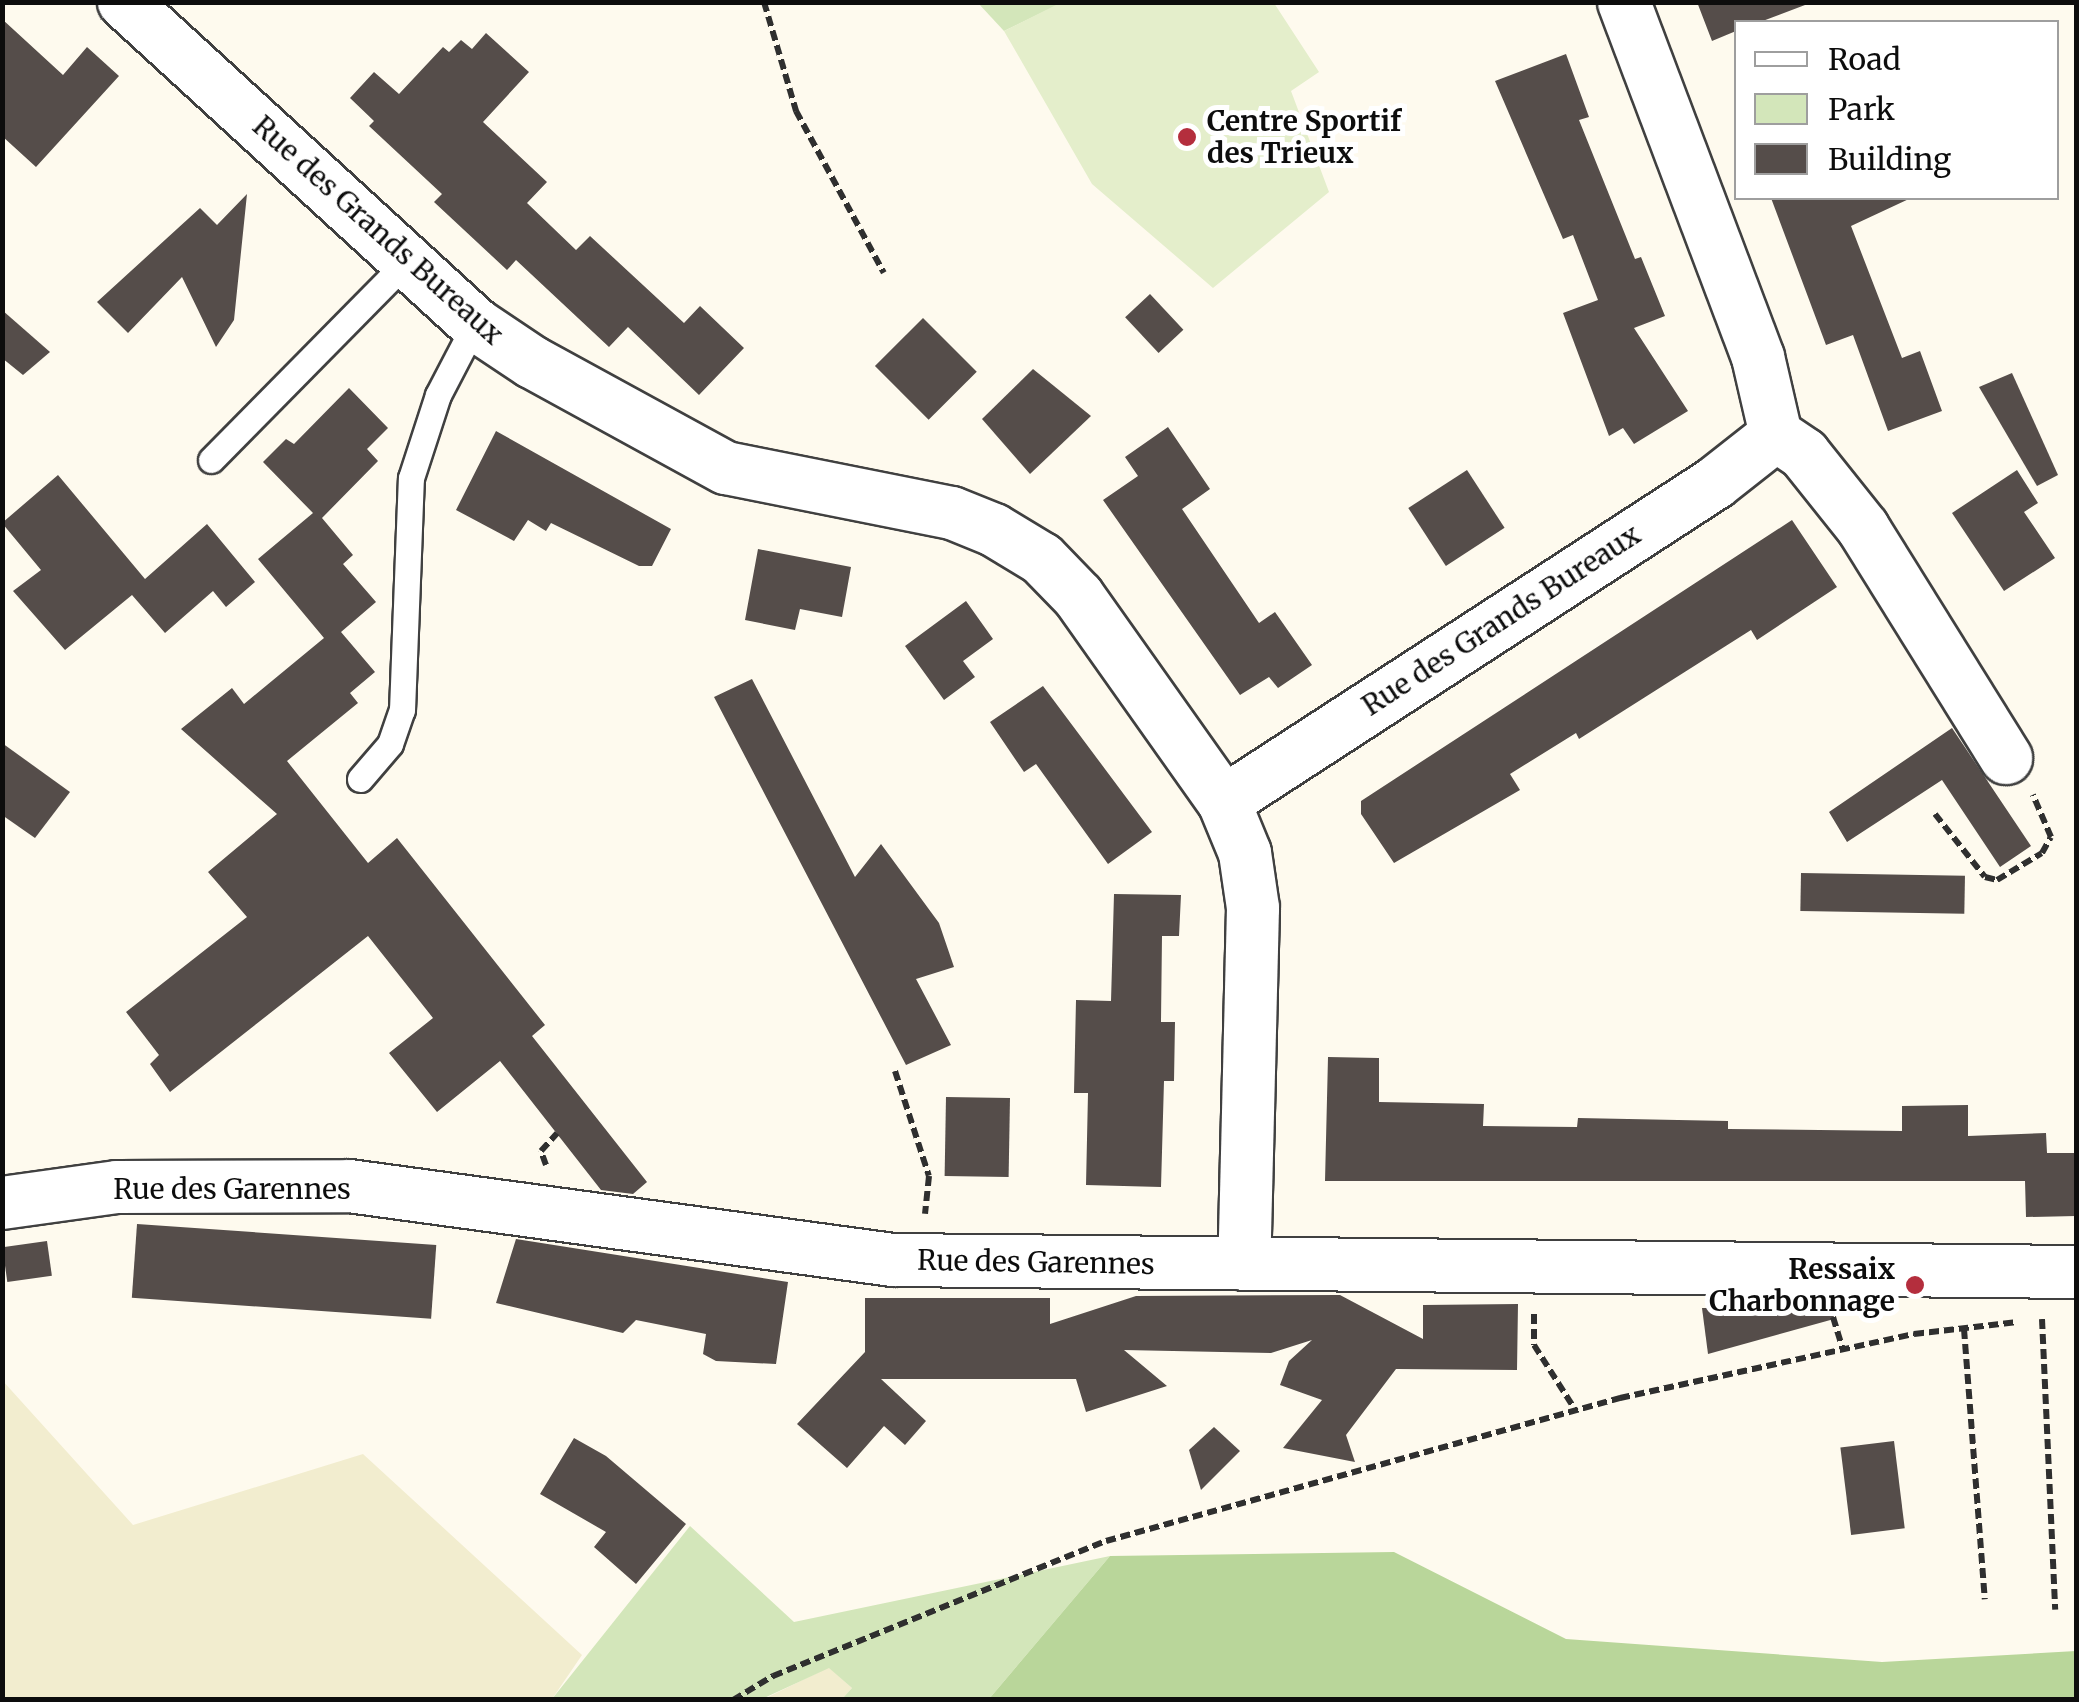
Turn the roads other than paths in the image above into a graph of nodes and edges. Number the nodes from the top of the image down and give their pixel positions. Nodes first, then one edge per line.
1 (124, 2) edge
2 (1624, 2) edge
3 (408, 260) junction
4 (475, 324) junction
5 (1776, 435) junction
6 (211, 460) dead end
7 (2006, 758) road end
8 (360, 779) dead end
9 (1224, 802) junction
10 (2, 1203) edge
11 (1244, 1264) junction
12 (2068, 1294) edge

1 - 3 street, Rue des Grands Bureaux
2 - 5 street
3 - 4 street, Rue des Grands Bureaux
3 - 6 lane
4 - 8 lane
4 - 9 street, Rue des Grands Bureaux
5 - 7 street
5 - 9 street, Rue des Grands Bureaux
9 - 11 street, Rue des Grands Bureaux
10 - 11 street, Rue des Garennes
11 - 12 street, Rue des Garennes

